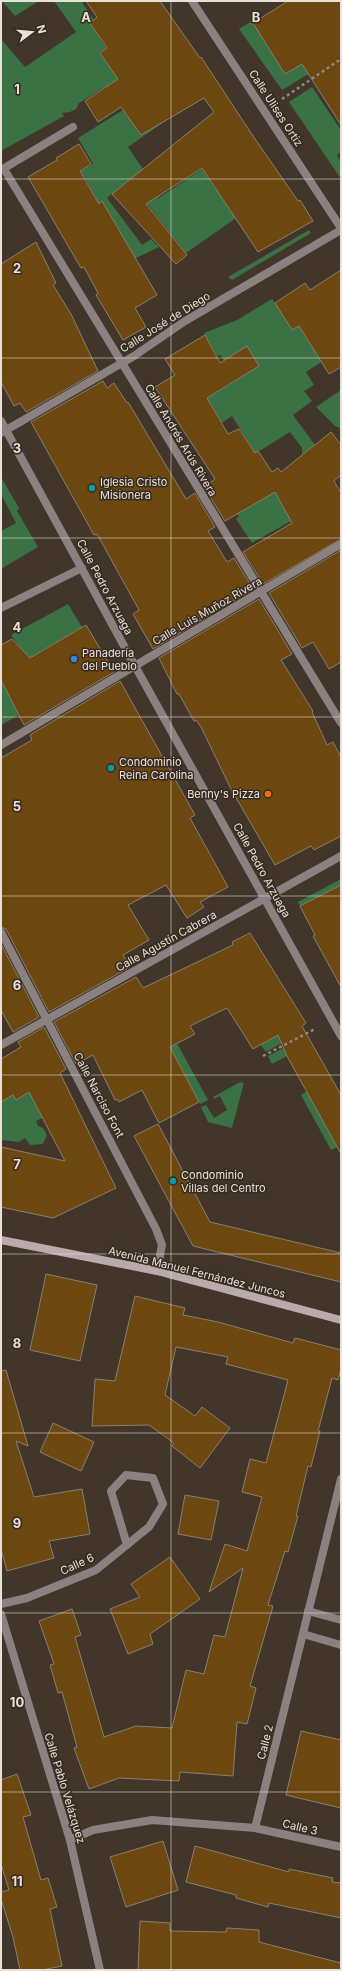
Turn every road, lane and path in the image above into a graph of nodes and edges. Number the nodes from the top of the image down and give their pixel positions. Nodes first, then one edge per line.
1 (192, 1) edge
2 (341, 59) edge
3 (282, 99) dead end
4 (73, 127) dead end
5 (2, 169) edge
6 (341, 229) edge
7 (121, 363) junction
8 (1, 421) edge
9 (4, 432) edge
10 (341, 544) edge
11 (82, 568) junction
12 (262, 592) junction
13 (1, 608) edge
14 (135, 666) junction
15 (341, 723) edge
16 (1, 744) edge
17 (341, 856) edge
18 (266, 899) junction
19 (1, 932) edge
20 (47, 1019) junction
21 (315, 1029) dead end
22 (341, 1036) edge
23 (1, 1045) edge
24 (263, 1056) dead end
25 (1, 1240) edge
26 (157, 1272) junction
27 (341, 1320) edge
28 (341, 1479) edge
29 (127, 1545) junction
30 (1, 1604) edge
31 (308, 1611) junction
32 (1, 1614) edge
33 (341, 1620) edge
34 (302, 1634) junction
35 (341, 1645) edge
36 (255, 1828) junction
37 (70, 1840) junction
38 (341, 1848) edge
39 (100, 1970) edge

1 - 6 street, Calle Ulises Ortiz
2 - 3 path
4 - 5 street
5 - 7 street, Calle Andrés Arús Rivera
6 - 7 street, Calle José de Diego
7 - 9 street, Calle José de Diego
7 - 12 street, Calle Andrés Arús Rivera
8 - 9 street, Calle Pedro Arzuaga
9 - 11 street, Calle Pedro Arzuaga
10 - 12 street, Calle Luis Muñoz Rivera
11 - 13 street
11 - 14 street, Calle Pedro Arzuaga
12 - 14 street, Calle Luis Muñoz Rivera
12 - 15 street, Calle Andrés Arús Rivera
14 - 16 street, Calle Luis Muñoz Rivera
14 - 18 street, Calle Pedro Arzuaga
17 - 18 street, Calle Agustín Cabrera
18 - 20 street, Calle Agustín Cabrera
18 - 22 street, Calle Pedro Arzuaga
19 - 20 street, Calle Narciso Font
20 - 23 street, Calle Agustín Cabrera
20 - 26 street, Calle Narciso Font
21 - 24 path
25 - 26 street, Avenida Manuel Fernández Juncos
26 - 27 street, Avenida Manuel Fernández Juncos
28 - 31 street, Calle 2
29 - 29 street, Calle 6
29 - 30 street, Calle 6
31 - 33 street
31 - 34 street, Calle 2
32 - 37 street, Calle Pablo Velázquez
34 - 35 street
34 - 36 street, Calle 2
36 - 37 street
36 - 38 street, Calle 3
37 - 39 street, Calle Pablo Velázquez

